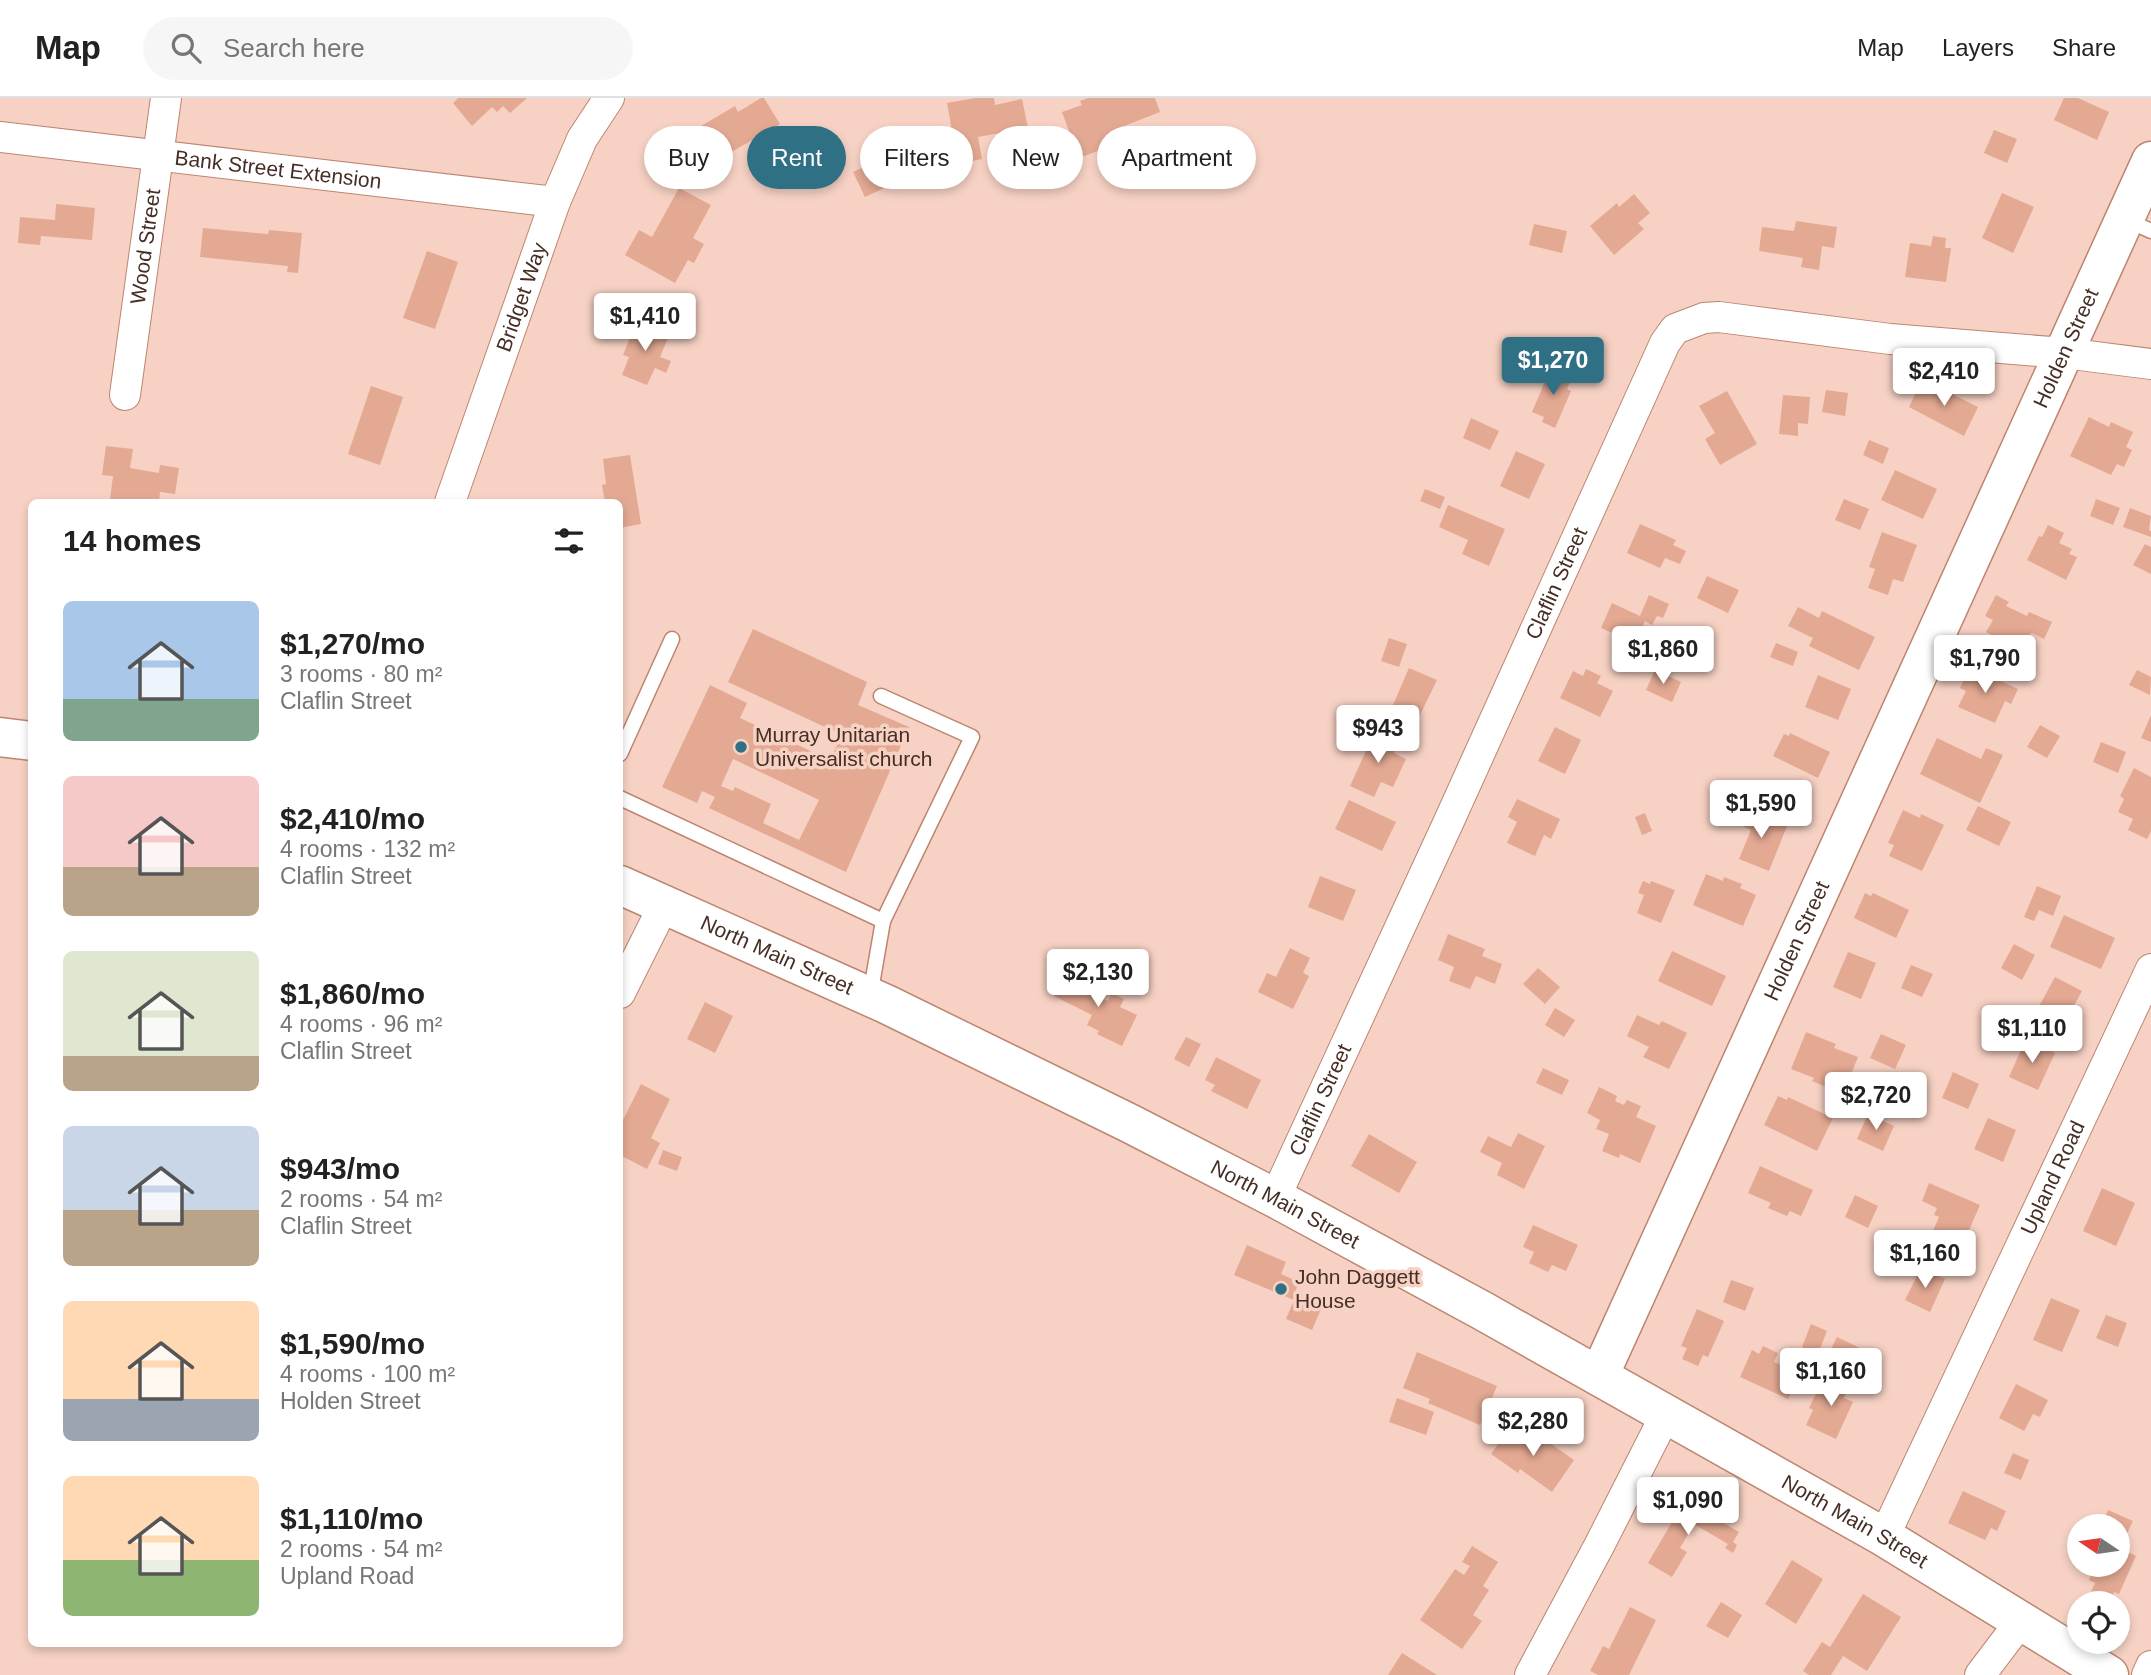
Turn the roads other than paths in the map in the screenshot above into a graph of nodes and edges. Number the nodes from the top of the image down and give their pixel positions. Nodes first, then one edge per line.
1 (166, 98) edge
2 (610, 98) edge
3 (0, 137) edge
4 (159, 156) junction
5 (2151, 162) edge
6 (555, 202) junction
7 (2138, 225) edge
8 (2064, 354) junction
9 (2151, 364) edge
10 (125, 395) dead end
11 (451, 499) edge
12 (672, 639) dead end
13 (881, 696) dead end
14 (0, 737) edge
15 (28, 740) edge
16 (623, 747) edge
17 (623, 799) edge
18 (623, 886) edge
19 (664, 905) junction
20 (883, 921) junction
21 (2151, 969) edge
22 (623, 987) edge
23 (870, 997) junction
24 (1275, 1198) junction
25 (1599, 1376) junction
26 (1666, 1414) junction
27 (1884, 1537) junction
28 (2021, 1621) junction
29 (2151, 1666) edge
30 (1530, 1675) edge
31 (1980, 1675) edge
32 (2109, 1675) edge
33 (2147, 1675) edge

1 - 4 street, Wood Street
2 - 6 street, Bridget Way
3 - 4 street, Bank Street Extension
4 - 6 street, Bank Street Extension
4 - 10 street, Wood Street
5 - 7 main road, Holden Street
6 - 11 street, Bridget Way
7 - 8 main road, Holden Street
8 - 9 street
8 - 24 street, Claflin Street
8 - 25 main road, Holden Street
12 - 16 lane
13 - 20 lane
14 - 15 main road
17 - 20 lane
18 - 19 main road, North Main Street
19 - 22 street
19 - 23 main road, North Main Street
20 - 23 lane
21 - 27 street, Upland Road
23 - 24 main road, North Main Street
24 - 25 main road, North Main Street
25 - 26 main road, North Main Street
26 - 27 main road, North Main Street
26 - 30 street
27 - 28 main road, North Main Street
28 - 31 street
28 - 32 main road, North Main Street
29 - 33 street

